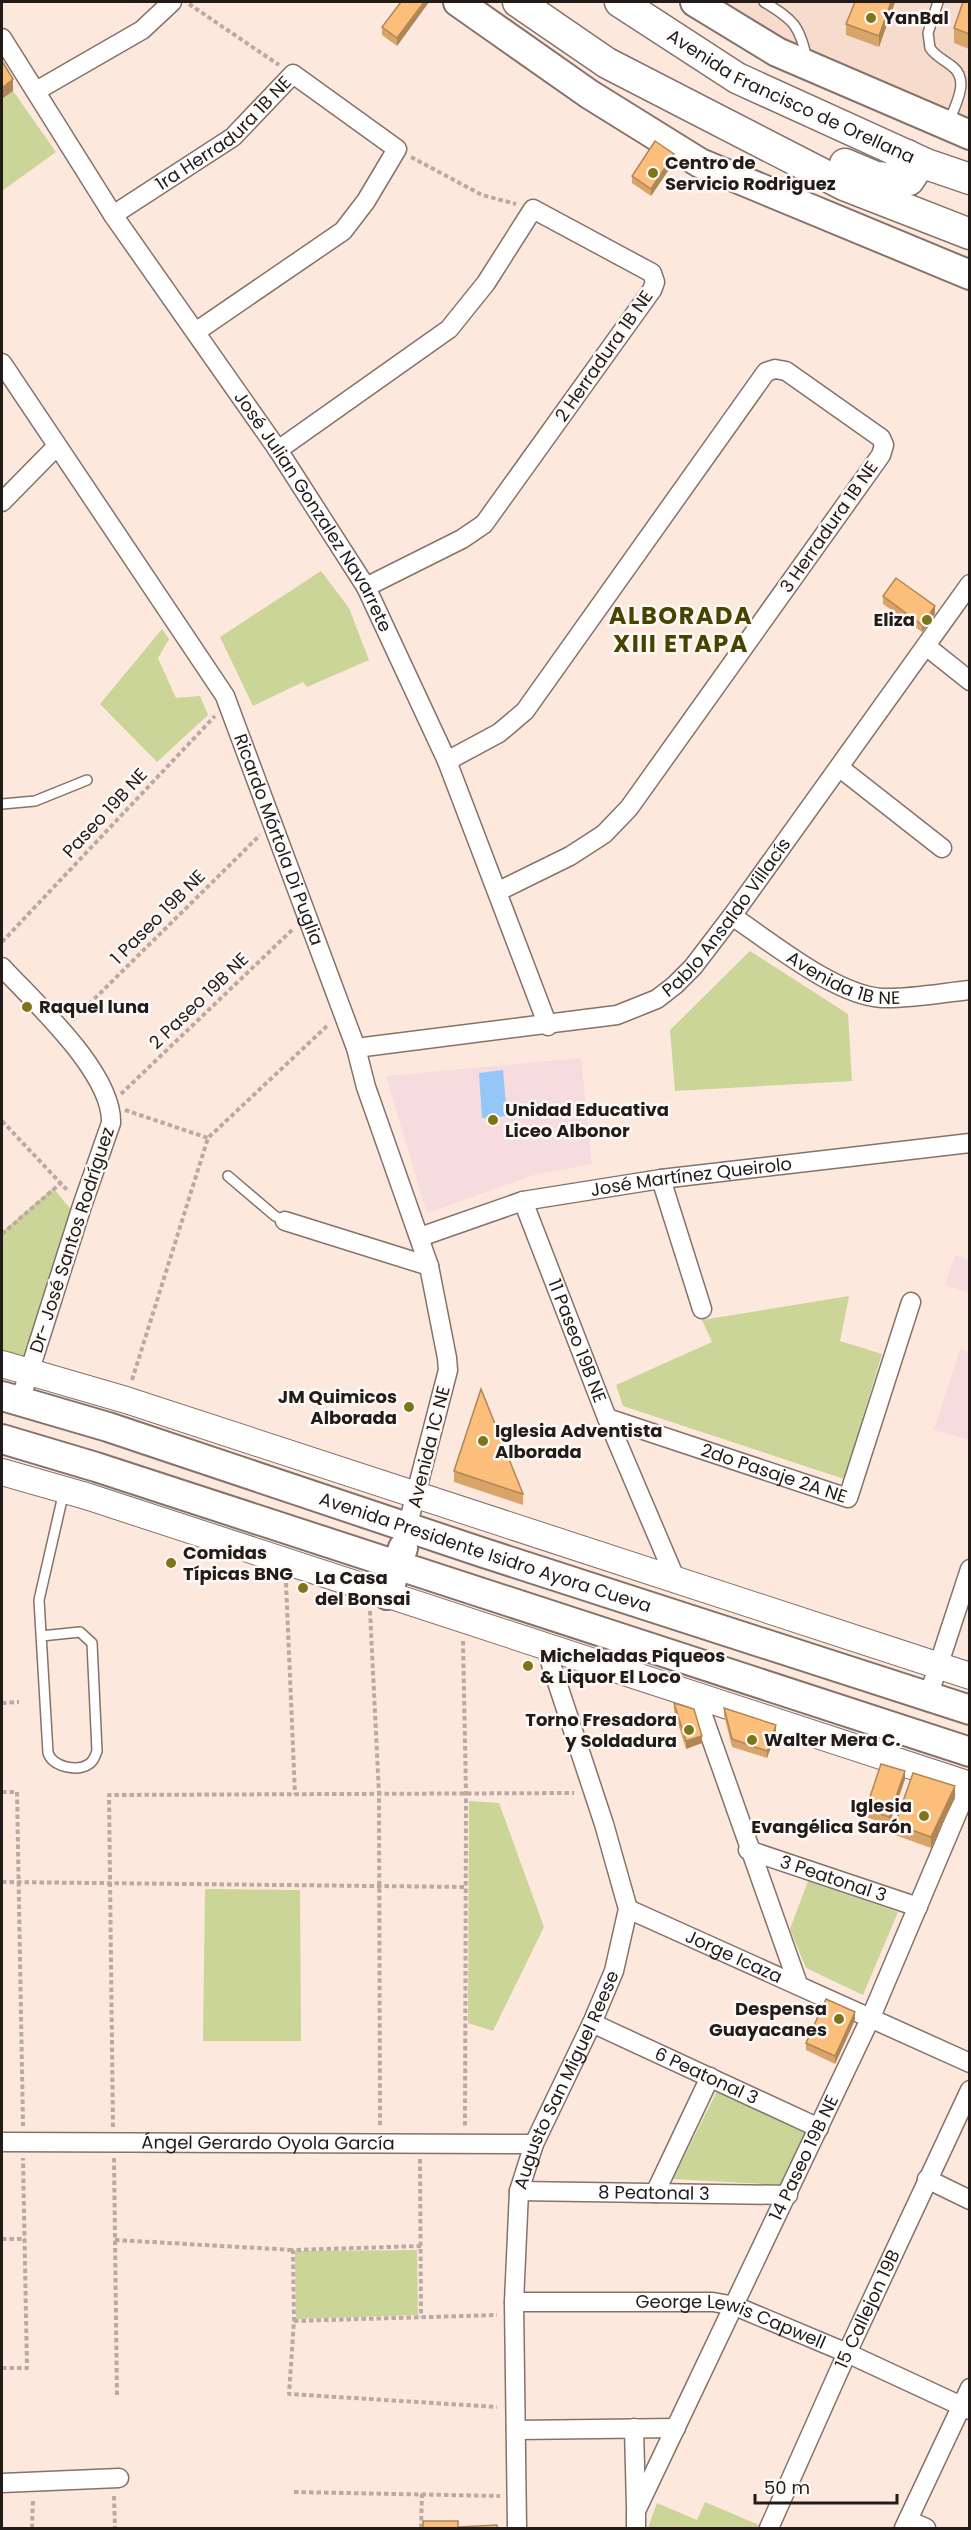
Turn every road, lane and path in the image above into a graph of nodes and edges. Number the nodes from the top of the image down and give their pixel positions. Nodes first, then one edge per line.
1 (172, 2) edge
2 (185, 2) edge
3 (458, 2) edge
4 (518, 2) edge
5 (620, 2) edge
6 (695, 2) edge
7 (764, 2) edge
8 (938, 2) edge
9 (2, 38) edge
10 (808, 66) junction
11 (293, 74) junction
12 (36, 91) junction
13 (958, 131) edge
14 (758, 141) junction
15 (398, 149) junction
16 (907, 155) junction
17 (969, 179) edge
18 (533, 209) junction
19 (114, 215) junction
20 (969, 234) edge
21 (969, 275) edge
22 (196, 331) junction
23 (2, 363) edge
24 (56, 447) junction
25 (278, 450) junction
26 (2, 502) edge
27 (969, 584) edge
28 (366, 586) junction
29 (926, 646) junction
30 (969, 681) edge
31 (228, 703) junction
32 (447, 761) junction
33 (840, 768) junction
34 (87, 780) dead end
35 (2, 804) edge
36 (273, 823) junction
37 (942, 848) dead end
38 (498, 891) junction
39 (307, 916) junction
40 (732, 916) junction
41 (2, 942) edge
42 (2, 967) edge
43 (969, 990) edge
44 (342, 1011) junction
45 (548, 1026) junction
46 (62, 1031) junction
47 (356, 1048) junction
48 (110, 1105) junction
49 (2, 1121) edge
50 (208, 1138) junction
51 (969, 1143) edge
52 (228, 1176) dead end
53 (661, 1179) junction
54 (61, 1182) junction
55 (523, 1201) junction
56 (81, 1206) junction
57 (285, 1221) joint
58 (2, 1234) edge
59 (420, 1237) junction
60 (429, 1266) junction
61 (911, 1302) dead end
62 (702, 1309) dead end
63 (2, 1364) edge
64 (448, 1365) joint
65 (29, 1372) junction
66 (11, 1399) edge
67 (126, 1400) junction
68 (607, 1418) junction
69 (2, 1439) edge
70 (2, 1472) edge
71 (64, 1490) junction
72 (417, 1496) junction
73 (407, 1528) junction
74 (481, 1552) junction
75 (285, 1561) junction
76 (396, 1565) junction
77 (969, 1569) edge
78 (676, 1580) junction
79 (378, 1592) junction
80 (462, 1620) junction
81 (41, 1636) junction
82 (545, 1647) junction
83 (937, 1665) junction
84 (969, 1676) edge
85 (696, 1696) junction
86 (928, 1697) junction
87 (20, 1702) dead end
88 (2, 1703) edge
89 (969, 1710) edge
90 (969, 1752) edge
91 (969, 1784) edge
92 (2, 1792) edge
93 (592, 1792) junction
94 (466, 1793) junction
95 (295, 1794) junction
96 (379, 1794) junction
97 (748, 1850) junction
98 (2, 1882) edge
99 (19, 1883) junction
100 (111, 1883) junction
101 (380, 1887) junction
102 (466, 1887) junction
103 (918, 1907) junction
104 (627, 1909) junction
105 (798, 1984) junction
106 (872, 2017) junction
107 (592, 2023) junction
108 (969, 2063) edge
109 (710, 2077) junction
110 (969, 2091) edge
111 (819, 2128) junction
112 (2, 2142) edge
113 (23, 2142) junction
114 (114, 2142) junction
115 (380, 2143) junction
116 (420, 2144) junction
117 (465, 2144) junction
118 (534, 2144) junction
119 (927, 2179) junction
120 (519, 2191) junction
121 (655, 2193) junction
122 (788, 2196) junction
123 (969, 2200) edge
124 (2, 2239) edge
125 (25, 2239) junction
126 (115, 2240) junction
127 (421, 2246) junction
128 (293, 2250) junction
129 (735, 2306) junction
130 (514, 2308) junction
131 (421, 2317) junction
132 (294, 2321) junction
133 (847, 2353) junction
134 (2, 2368) edge
135 (969, 2388) edge
136 (117, 2398) dead end
137 (516, 2408) junction
138 (965, 2408) edge
139 (634, 2428) junction
140 (676, 2428) junction
141 (516, 2430) junction
142 (116, 2478) joint
143 (2, 2483) edge
144 (33, 2484) junction
145 (294, 2492) dead end
146 (422, 2494) junction
147 (517, 2496) junction
148 (636, 2520) edge
149 (906, 2524) edge
150 (32, 2529) edge
151 (115, 2529) edge
152 (421, 2529) edge
153 (517, 2529) edge
154 (769, 2529) edge
155 (926, 2529) edge

1 - 12 street
2 - 11 path
3 - 21 main road
4 - 14 highway
5 - 16 highway, Avenida Francisco de Orellana
6 - 10 main road, Avenida Francisco de Orellana
7 - 10 lane
8 - 13 lane
9 - 12 street, José Julian Gonzalez Navarrete
10 - 13 main road, Avenida Francisco de Orellana
11 - 15 street, 1ra Herradura 1B NE
11 - 19 street, 1ra Herradura 1B NE
12 - 19 street, José Julian Gonzalez Navarrete
14 - 16 highway
14 - 20 highway
15 - 18 path
15 - 22 street
16 - 17 highway, Avenida Francisco de Orellana
18 - 25 street
18 - 28 street, 2 Herradura 1B NE
19 - 22 street, José Julian Gonzalez Navarrete
22 - 25 street, José Julian Gonzalez Navarrete
23 - 24 street, Ricardo Mórtola Di Puglia
24 - 26 street
24 - 31 street, Ricardo Mórtola Di Puglia
25 - 28 street, José Julian Gonzalez Navarrete
27 - 29 street, Pablo Ansaldo Villacís
28 - 32 street, José Julian Gonzalez Navarrete
29 - 30 street
29 - 33 street, Pablo Ansaldo Villacís
31 - 36 street, Ricardo Mórtola Di Puglia
31 - 41 path, Paseo 19B NE
32 - 38 street, José Julian Gonzalez Navarrete
32 - 38 street, 3 Herradura 1B NE
33 - 37 street
33 - 40 street, Pablo Ansaldo Villacís
34 - 35 lane
36 - 39 street, Ricardo Mórtola Di Puglia
36 - 46 path, 1 Paseo 19B NE
38 - 45 street, José Julian Gonzalez Navarrete
39 - 44 street, Ricardo Mórtola Di Puglia
39 - 48 path, 2 Paseo 19B NE
40 - 43 street, Avenida 1B NE
40 - 45 street, Pablo Ansaldo Villacís
42 - 46 street, Dr- José Santos Rodríguez
44 - 47 street, Ricardo Mórtola Di Puglia
44 - 50 path
45 - 47 street, Pablo Ansaldo Villacís
46 - 48 street, Dr- José Santos Rodríguez
47 - 59 street, Ricardo Mórtola Di Puglia
48 - 50 path
48 - 56 street, Dr- José Santos Rodríguez
49 - 54 path
50 - 67 path
51 - 53 street, José Martínez Queirolo
52 - 57 lane
53 - 55 street, José Martínez Queirolo
53 - 62 street
54 - 56 path
54 - 58 path
55 - 59 street, José Martínez Queirolo
55 - 68 street, 11 Paseo 19B NE
56 - 65 street, Dr- José Santos Rodríguez
57 - 60 street
59 - 60 street, Ricardo Mórtola Di Puglia
60 - 64 street, Ricardo Mórtola Di Puglia
61 - 68 street, 2do Pasaje 2A NE
63 - 65 main road, Avenida Presidente Isidro Ayora Cueva
64 - 72 street, Avenida 1C NE
65 - 66 street, Dr- José Santos Rodríguez
65 - 67 main road, Avenida Presidente Isidro Ayora Cueva
66 - 73 main road, Avenida Presidente Isidro Ayora Cueva
67 - 72 main road, Avenida Presidente Isidro Ayora Cueva
68 - 78 street, 11 Paseo 19B NE
69 - 76 main road
70 - 71 main road
71 - 75 main road
71 - 81 lane
72 - 73 street, Avenida 1C NE
72 - 78 main road, Avenida Presidente Isidro Ayora Cueva
73 - 74 main road, Avenida Presidente Isidro Ayora Cueva
74 - 76 main road
74 - 86 main road, Avenida Presidente Isidro Ayora Cueva
75 - 79 main road
75 - 95 path
76 - 79 main road
76 - 90 main road
77 - 83 street
78 - 83 main road, Avenida Presidente Isidro Ayora Cueva
79 - 80 main road
79 - 96 path
80 - 82 main road
80 - 94 path
81 - 81 lane
82 - 85 main road
82 - 93 street, Augusto San Miguel Reese
83 - 84 main road, Avenida Presidente Isidro Ayora Cueva
83 - 86 street
85 - 91 main road
85 - 97 street
86 - 89 main road, Avenida Presidente Isidro Ayora Cueva
87 - 88 path
91 - 103 street, 14 Paseo 19B NE
92 - 99 path
93 - 94 path
93 - 104 street, Augusto San Miguel Reese
94 - 96 path
94 - 102 path
95 - 96 path
95 - 100 path
96 - 101 path
97 - 103 street, 3 Peatonal 3
97 - 105 street
98 - 99 path
99 - 100 path
99 - 113 path
100 - 101 path
100 - 114 path
101 - 102 path
101 - 115 path
102 - 117 path
103 - 106 street, 14 Paseo 19B NE
104 - 105 street, Jorge Icaza
104 - 107 street, Augusto San Miguel Reese
105 - 106 street, Jorge Icaza
106 - 108 street, Jorge Icaza
106 - 111 street, 14 Paseo 19B NE
107 - 109 street, 6 Peatonal 3
107 - 118 street, Augusto San Miguel Reese
109 - 111 street, 6 Peatonal 3
109 - 121 street
110 - 119 street, 15 Callejon 19B
111 - 122 street, 14 Paseo 19B NE
112 - 113 street, Ángel Gerardo Oyola García
113 - 114 street, Ángel Gerardo Oyola García
113 - 125 path
114 - 115 street, Ángel Gerardo Oyola García
114 - 126 path
115 - 116 street, Ángel Gerardo Oyola García
116 - 117 street, Ángel Gerardo Oyola García
116 - 127 path
117 - 118 street, Ángel Gerardo Oyola García
118 - 120 street, Augusto San Miguel Reese
119 - 123 street
119 - 133 street, 15 Callejon 19B
120 - 121 street, 8 Peatonal 3
120 - 130 street, Augusto San Miguel Reese
121 - 122 street, 8 Peatonal 3
122 - 129 street, 14 Paseo 19B NE
124 - 125 path
125 - 134 path
126 - 128 path
126 - 136 path
127 - 128 path
127 - 131 path
128 - 132 path
129 - 130 street, George Lewis Capwell
129 - 133 street, George Lewis Capwell
129 - 140 street, 14 Paseo 19B NE
130 - 131 path
130 - 137 street, Augusto San Miguel Reese
131 - 132 path
132 - 137 path
133 - 138 street, George Lewis Capwell
133 - 154 street, 15 Callejon 19B
135 - 138 street
137 - 141 street, Augusto San Miguel Reese
138 - 149 street
139 - 140 street
139 - 141 street
139 - 148 street
140 - 148 street, 14 Paseo 19B NE
141 - 147 street, Augusto San Miguel Reese
142 - 144 street
142 - 151 path
143 - 144 street
144 - 150 path
145 - 146 path
146 - 147 path
146 - 152 path
147 - 153 street, Augusto San Miguel Reese
149 - 155 street

